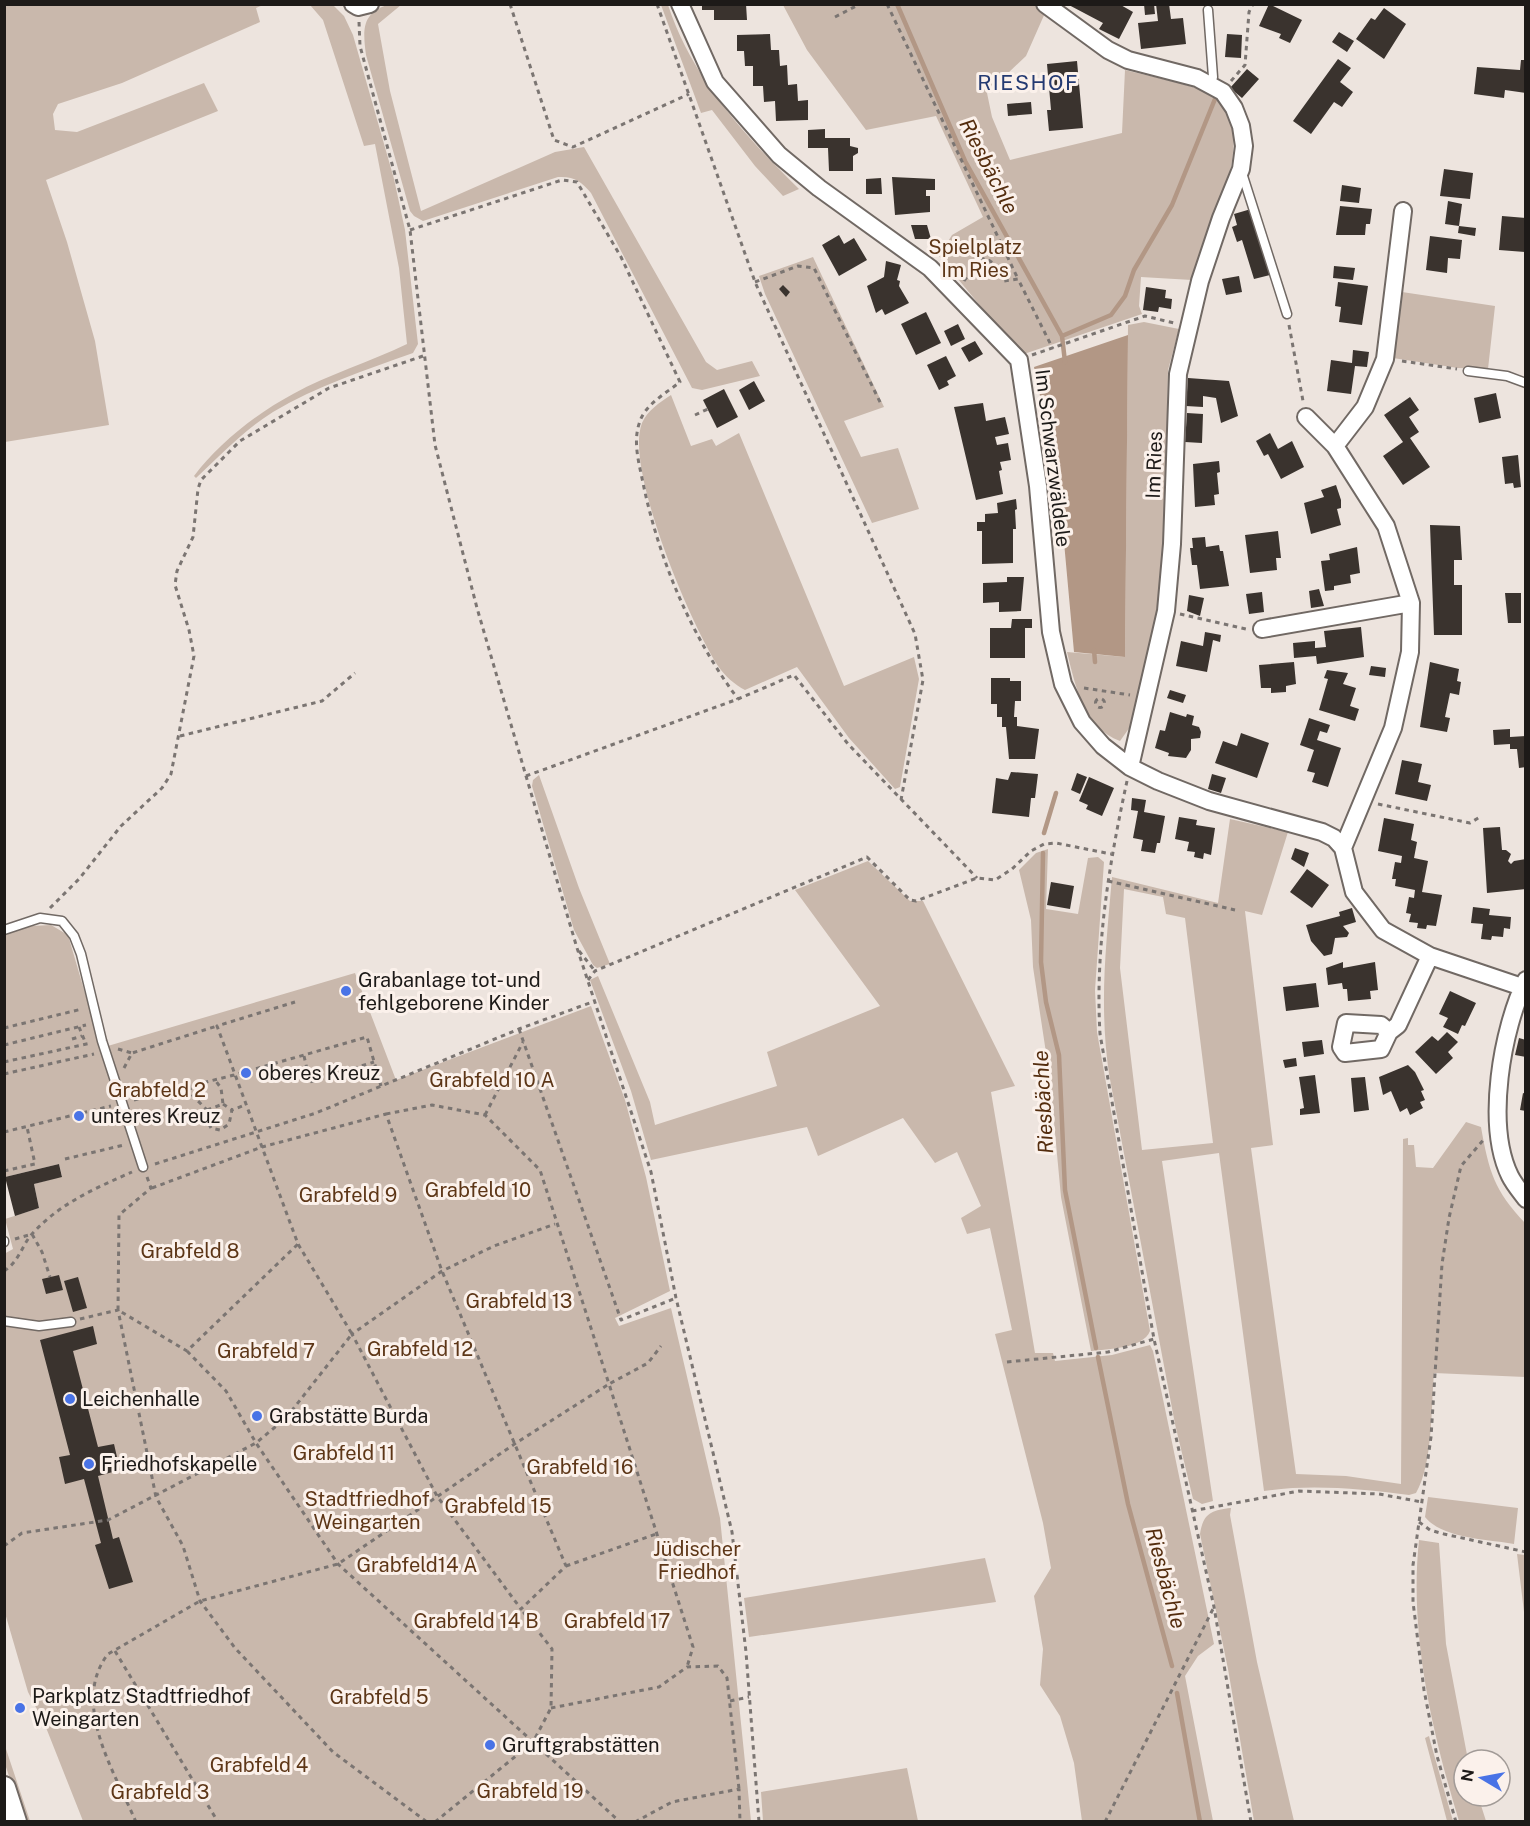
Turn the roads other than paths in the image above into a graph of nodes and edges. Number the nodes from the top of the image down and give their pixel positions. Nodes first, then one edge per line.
1 (680, 4) edge
2 (1045, 4) edge
3 (1208, 10) dead end
4 (1210, 85) junction
5 (1241, 170) junction
6 (1403, 211) dead end
7 (1287, 314) road end
8 (1468, 371) road end
9 (1526, 383) edge
10 (1306, 417) road end
11 (1335, 446) junction
12 (1411, 603) junction
13 (1262, 629) road end
14 (1130, 767) junction
15 (1343, 848) junction
16 (4, 930) edge
17 (1430, 956) junction
18 (1524, 984) edge
19 (1389, 1032) dead end
20 (143, 1167) road end
21 (1526, 1199) edge
22 (4, 1321) edge
23 (71, 1322) road end
24 (4, 1788) edge
25 (15, 1821) edge

1 - 14 street, Im Schwarzwäldele
2 - 4 street, Im Ries
3 - 4 lane
4 - 5 street, Im Ries
5 - 7 lane, Im Ries
5 - 14 street, Im Ries
6 - 11 street
8 - 9 lane
10 - 11 street
11 - 12 street
12 - 13 street
12 - 15 street
14 - 15 street, Im Schwarzwäldele
15 - 17 street
16 - 20 lane
17 - 18 street
17 - 19 street
18 - 21 street
22 - 23 lane
24 - 25 street

